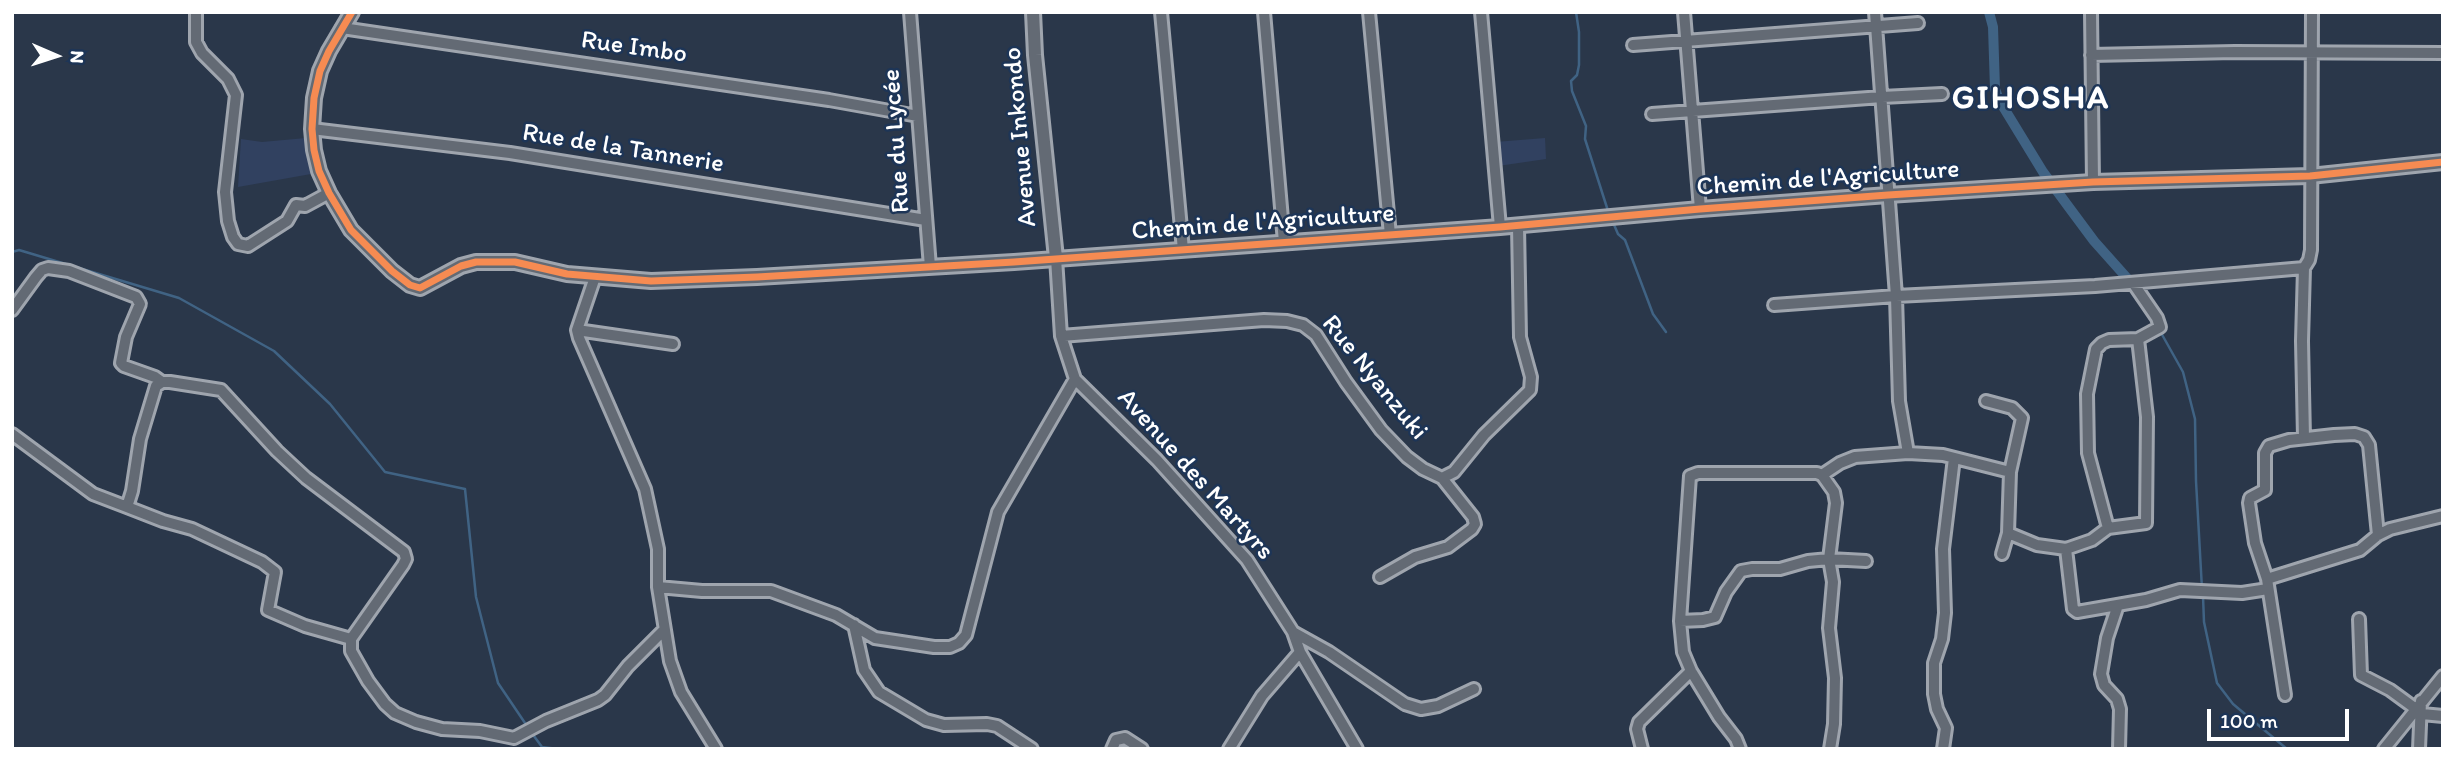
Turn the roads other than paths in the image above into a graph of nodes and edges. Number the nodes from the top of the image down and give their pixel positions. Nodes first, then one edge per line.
1 (196, 12) edge
2 (352, 12) edge
3 (910, 12) edge
4 (1033, 12) edge
5 (1161, 12) edge
6 (1264, 12) edge
7 (1369, 12) edge
8 (1481, 12) edge
9 (1684, 12) edge
10 (1875, 12) edge
11 (2091, 12) edge
12 (2312, 12) edge
13 (1918, 23) dead end
14 (1876, 25) junction
15 (342, 28) junction
16 (1685, 41) junction
17 (1633, 45) dead end
18 (2312, 53) junction
19 (2443, 53) edge
20 (2091, 55) junction
21 (1942, 94) dead end
22 (1882, 97) junction
23 (1691, 111) junction
24 (1652, 114) dead end
25 (918, 116) junction
26 (312, 129) junction
27 (2443, 162) edge
28 (2310, 176) junction
29 (2093, 182) junction
30 (329, 193) junction
31 (1888, 195) junction
32 (1700, 209) junction
33 (926, 220) junction
34 (1518, 226) junction
35 (1500, 228) junction
36 (1390, 235) junction
37 (1284, 242) junction
38 (1183, 250) junction
39 (1056, 258) junction
40 (930, 267) junction
41 (2304, 268) junction
42 (595, 276) junction
43 (2133, 283) junction
44 (1896, 296) junction
45 (1774, 305) dead end
46 (12, 310) edge
47 (577, 330) junction
48 (1061, 336) junction
49 (2138, 339) junction
50 (673, 344) dead end
51 (1075, 379) junction
52 (162, 382) junction
53 (1986, 401) dead end
54 (12, 434) edge
55 (2304, 438) junction
56 (1908, 453) junction
57 (1954, 458) junction
58 (2010, 472) junction
59 (1822, 475) junction
60 (1442, 478) junction
61 (127, 507) junction
62 (2443, 516) edge
63 (2108, 528) junction
64 (2008, 533) junction
65 (2378, 535) junction
66 (2066, 549) junction
67 (2002, 554) dead end
68 (1829, 559) junction
69 (1866, 561) dead end
70 (1380, 577) dead end
71 (2267, 584) junction
72 (658, 587) junction
73 (2118, 605) junction
74 (2359, 619) dead end
75 (1680, 621) junction
76 (855, 625) junction
77 (663, 631) junction
78 (1293, 632) junction
79 (351, 639) junction
80 (1300, 652) junction
81 (1691, 671) junction
82 (2443, 676) edge
83 (1474, 689) dead end
84 (2285, 695) dead end
85 (2419, 708) junction
86 (2443, 716) edge
87 (716, 749) edge
88 (1031, 749) edge
89 (1112, 749) edge
90 (1142, 749) edge
91 (1229, 749) edge
92 (1357, 749) edge
93 (1642, 749) edge
94 (1740, 749) edge
95 (1830, 749) edge
96 (1943, 749) edge
97 (2119, 749) edge
98 (2384, 749) edge
99 (2419, 749) edge

1 - 30 street
2 - 15 street, Chemin de l'Agriculture
3 - 25 street, Rue du Lycée
4 - 39 street, Avenue Inkondo
5 - 38 street
6 - 37 street
7 - 36 street
8 - 35 street
9 - 16 street
10 - 14 street
11 - 20 street
12 - 18 street
13 - 14 street
14 - 16 street
14 - 22 street
15 - 25 street, Rue Imbo
15 - 26 street, Chemin de l'Agriculture
16 - 17 street
16 - 23 street
18 - 19 street
18 - 20 street
18 - 28 street
20 - 29 street
21 - 22 street
22 - 23 street
22 - 31 street
23 - 24 street
23 - 32 street
25 - 33 street, Rue du Lycée
26 - 30 street, Chemin de l'Agriculture
26 - 33 street, Rue de la Tannerie
27 - 28 street, Chemin de l'Agriculture
28 - 29 street, Chemin de l'Agriculture
28 - 41 street
29 - 31 street, Chemin de l'Agriculture
30 - 42 street, Chemin de l'Agriculture
31 - 32 street, Chemin de l'Agriculture
31 - 44 street
32 - 34 street, Chemin de l'Agriculture
33 - 40 street, Rue du Lycée
34 - 35 street, Chemin de l'Agriculture
34 - 60 street
35 - 36 street, Chemin de l'Agriculture
36 - 37 street, Chemin de l'Agriculture
37 - 38 street, Chemin de l'Agriculture
38 - 39 street, Chemin de l'Agriculture
39 - 40 street, Chemin de l'Agriculture
39 - 48 street, Avenue des Martyrs
40 - 42 street, Chemin de l'Agriculture
41 - 43 street
41 - 55 street
42 - 47 street
43 - 44 street
43 - 49 street
44 - 45 street
44 - 56 street
46 - 52 street
47 - 50 street
47 - 72 street
48 - 51 street, Avenue des Martyrs
48 - 60 street, Rue Nyanzuki
49 - 63 street
49 - 63 street
51 - 76 street
51 - 78 street, Avenue des Martyrs
52 - 61 street
52 - 79 street
53 - 58 street
54 - 61 street
55 - 65 street
55 - 71 street
56 - 57 street
56 - 59 street
57 - 58 street
57 - 96 street
58 - 64 street
59 - 68 street
59 - 75 street
60 - 70 street
61 - 79 street
62 - 65 street
63 - 66 street
64 - 66 street
64 - 67 street
65 - 71 street
66 - 73 street
68 - 69 street
68 - 75 street
68 - 95 street
71 - 73 street
71 - 84 street
72 - 76 street
72 - 77 street
73 - 97 street
74 - 85 street
75 - 81 street
76 - 88 street
77 - 79 street
77 - 87 street
78 - 80 street, Avenue des Martyrs
78 - 83 street
80 - 91 street
80 - 92 street, Avenue des Martyrs
81 - 93 street
81 - 94 street
82 - 85 street
85 - 86 street
85 - 98 street
85 - 99 street
89 - 90 street

